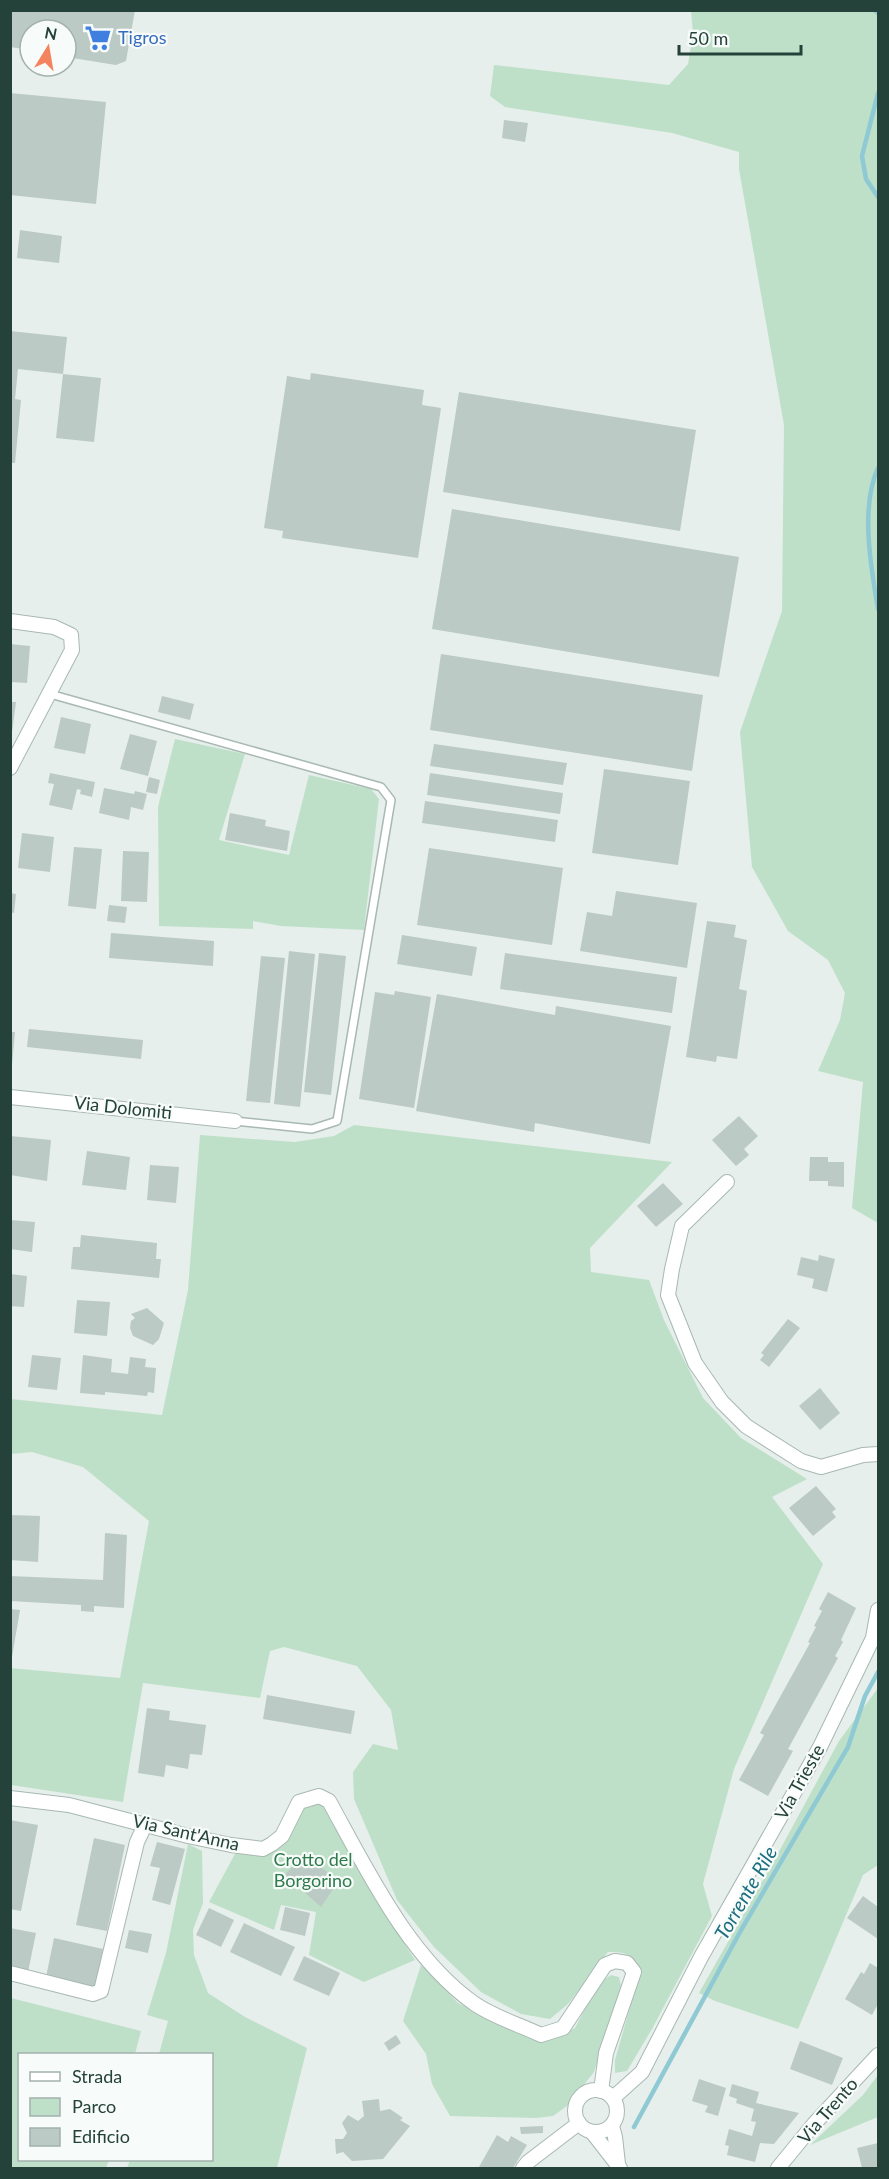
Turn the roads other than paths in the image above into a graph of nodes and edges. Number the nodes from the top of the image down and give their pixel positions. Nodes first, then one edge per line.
1 (10, 621) edge
2 (50, 694) junction
3 (11, 767) edge
4 (10, 1097) edge
5 (235, 1121) joint
6 (727, 1182) dead end
7 (879, 1454) edge
8 (879, 1610) edge
9 (11, 1799) edge
10 (145, 1825) junction
11 (10, 1973) edge
12 (879, 2055) edge
13 (607, 2095) junction
14 (579, 2123) junction
15 (612, 2126) junction
16 (591, 2132) junction
17 (618, 2168) edge
18 (523, 2169) edge
19 (778, 2169) edge

1 - 2 street
2 - 3 street
2 - 5 lane
4 - 5 street, Via Dolomiti
6 - 7 street
8 - 13 street, Via Trieste
9 - 10 street, Via Sant'Anna
10 - 11 street
10 - 13 street, Via Sant'Anna
12 - 19 street, Via Trento
13 - 14 street
13 - 15 street
14 - 16 street
14 - 18 street
15 - 16 street
15 - 17 street
16 - 17 street

